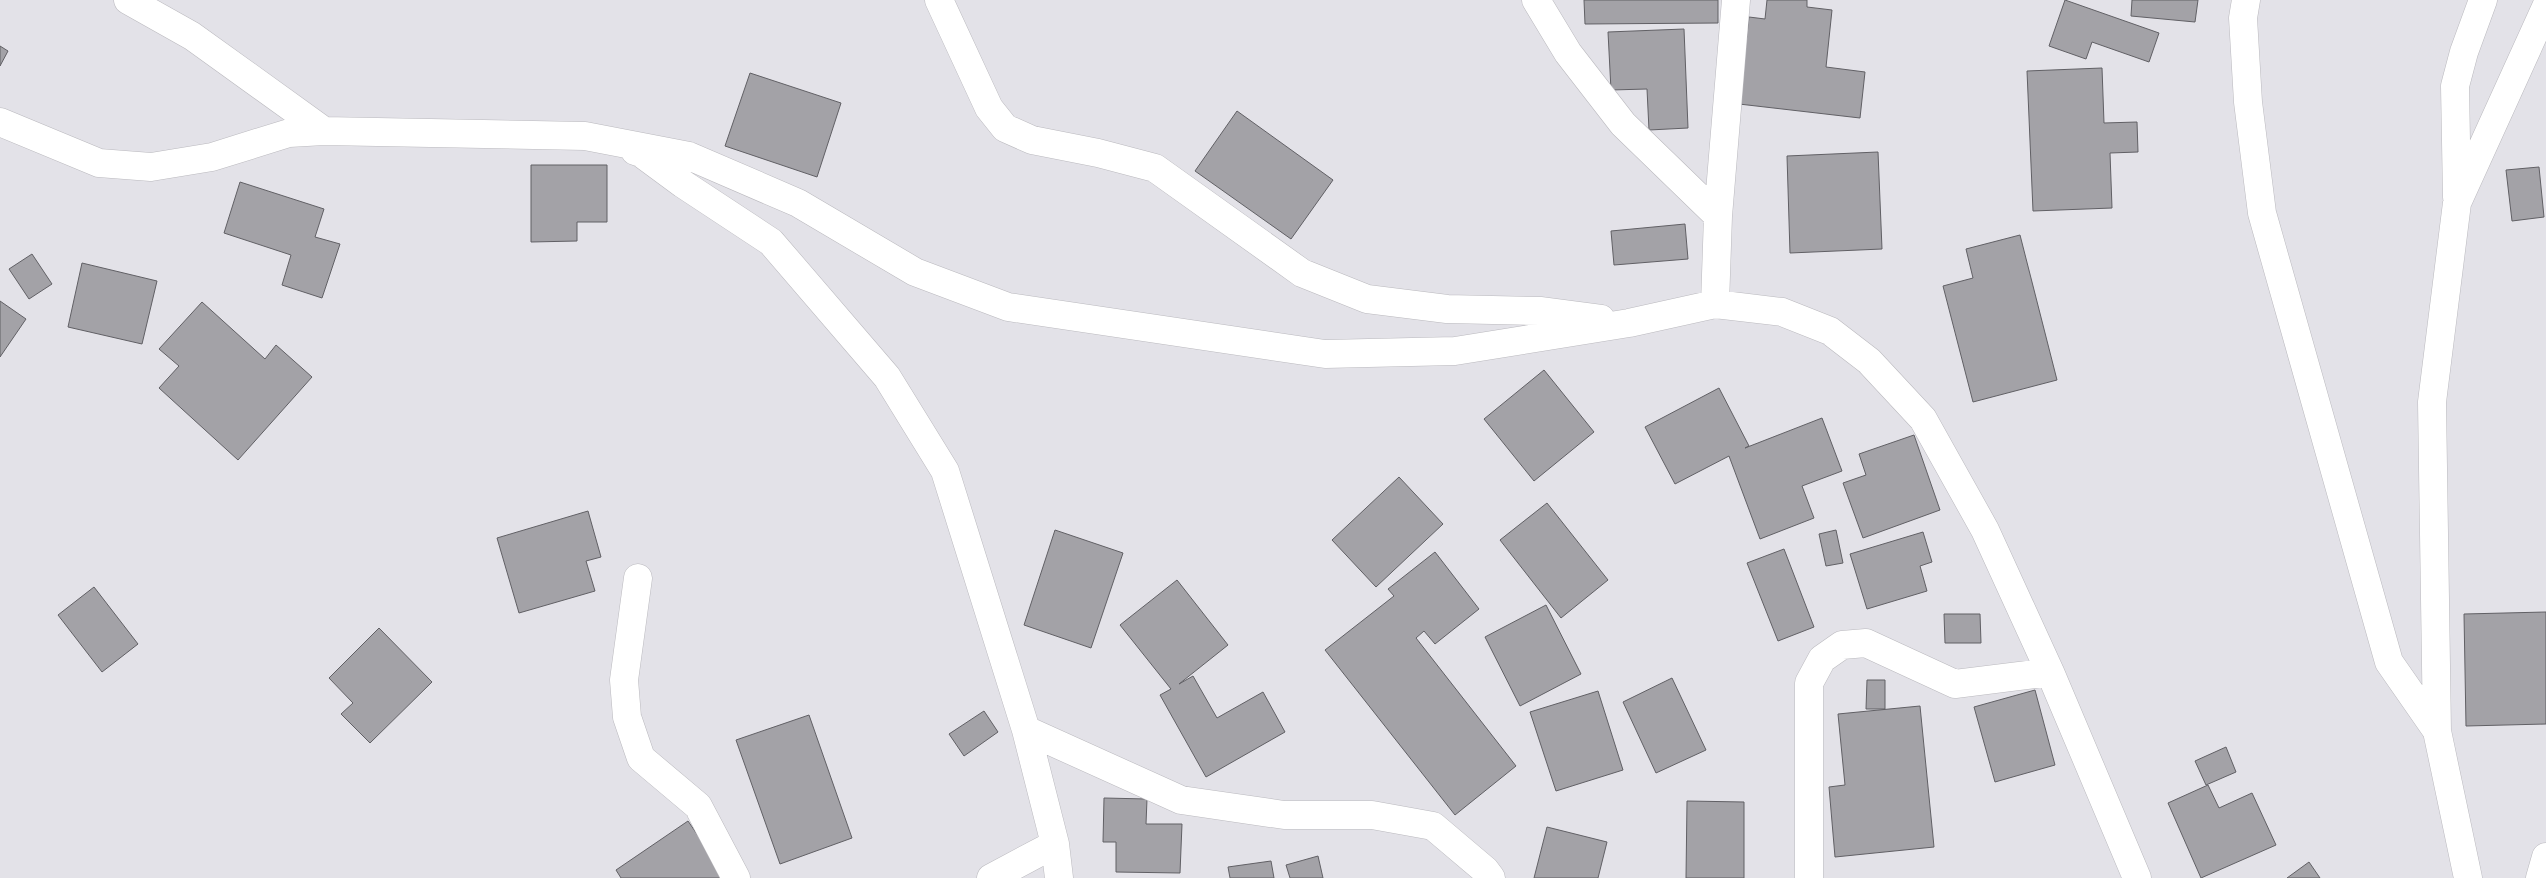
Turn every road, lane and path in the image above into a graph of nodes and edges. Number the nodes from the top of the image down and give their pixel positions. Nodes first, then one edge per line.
1 (128, 0) edge
2 (939, 0) edge
3 (1536, 0) edge
4 (1736, 0) edge
5 (2246, 0) edge
6 (2483, 0) edge
7 (2546, 7) edge
8 (0, 122) edge
9 (324, 130) junction
10 (585, 136) junction
11 (2457, 203) junction
12 (1718, 216) junction
13 (1715, 304) junction
14 (1629, 323) junction
15 (638, 578) dead end
16 (2050, 672) junction
17 (1026, 730) junction
18 (2437, 731) junction
19 (1055, 844) junction
20 (2546, 857) edge
21 (736, 878) edge
22 (991, 878) edge
23 (1059, 878) edge
24 (1491, 878) edge
25 (1809, 878) edge
26 (2137, 878) edge
27 (2468, 878) edge
28 (2540, 878) edge

1 - 9 street
2 - 14 street
3 - 12 street
4 - 12 street
5 - 18 street
6 - 11 street
7 - 11 street
8 - 9 street
9 - 10 street
10 - 14 street
10 - 17 street
11 - 18 street
12 - 13 street
13 - 14 street
13 - 16 street
15 - 21 street
16 - 25 street
16 - 26 street
17 - 19 street
17 - 24 street
18 - 27 street
19 - 22 street
19 - 23 street
20 - 28 street

